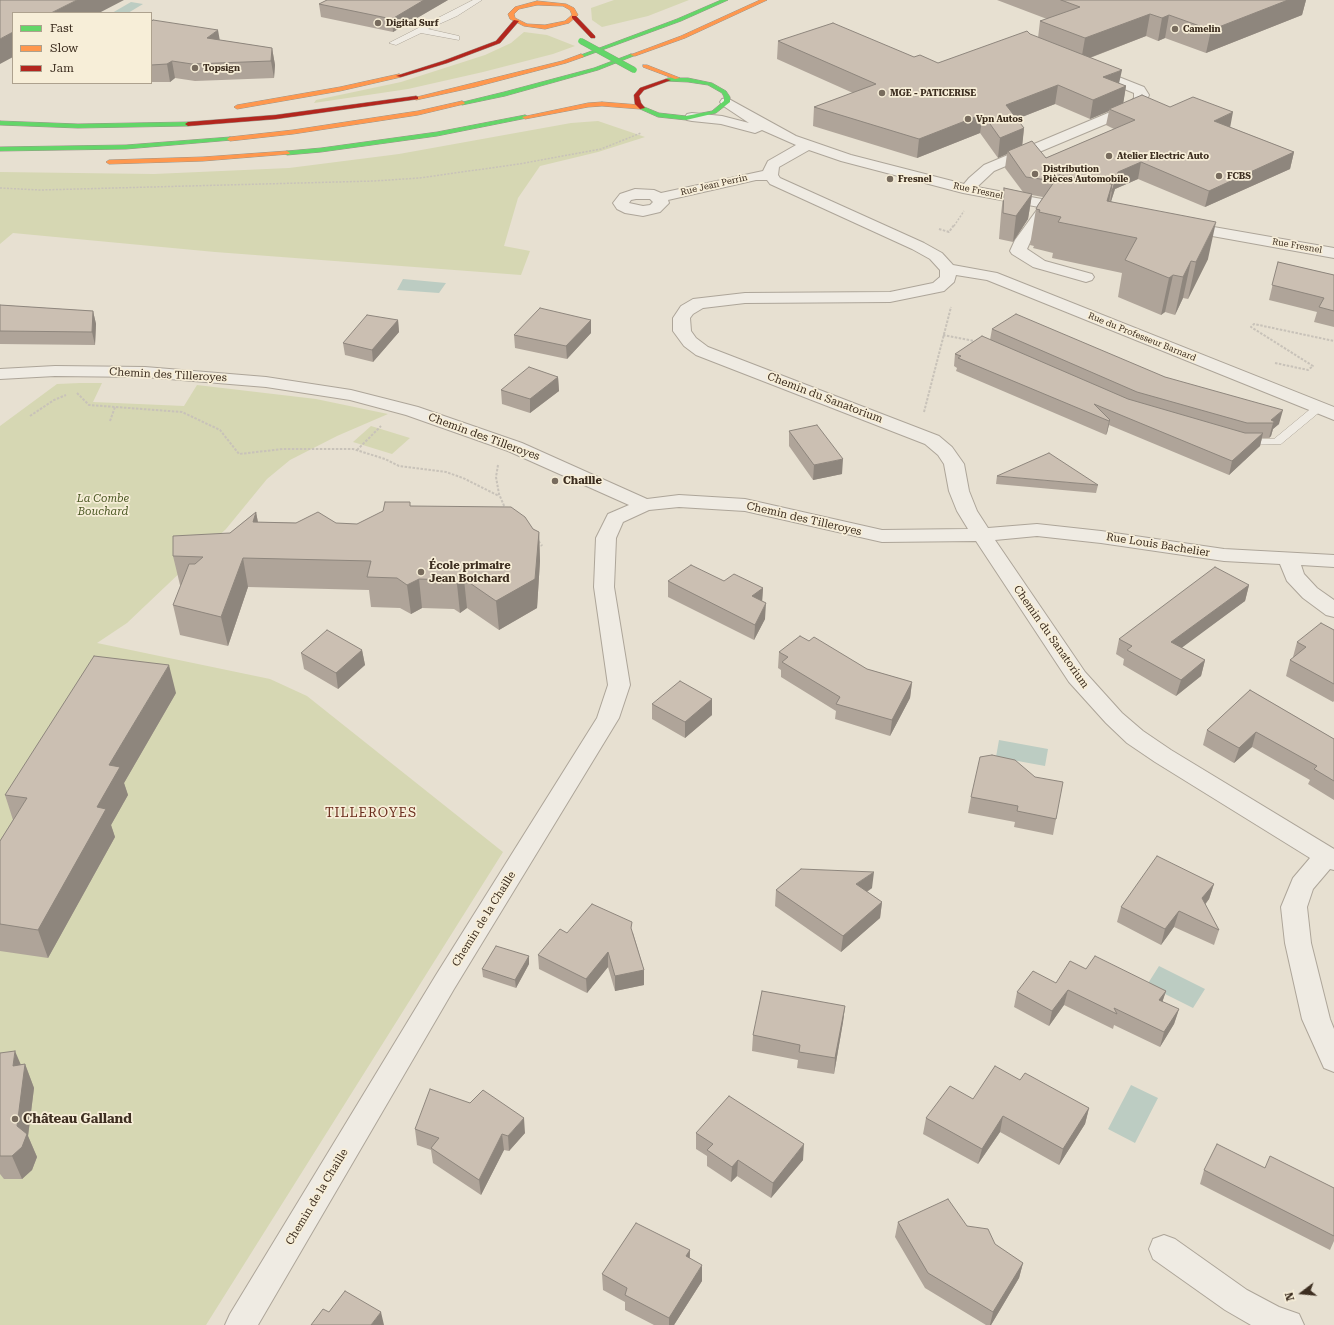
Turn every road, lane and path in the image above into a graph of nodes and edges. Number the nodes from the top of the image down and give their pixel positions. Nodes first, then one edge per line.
1 (478, 0) edge
2 (725, 0) edge
3 (764, 0) edge
4 (559, 2) edge
5 (527, 3) edge
6 (574, 17) junction
7 (516, 21) junction
8 (541, 27) junction
9 (420, 30) junction
10 (560, 32) dead end
11 (571, 36) dead end
12 (456, 38) dead end
13 (393, 43) dead end
14 (1082, 67) edge
15 (682, 80) junction
16 (642, 89) junction
17 (726, 102) junction
18 (640, 107) junction
19 (228, 108) dead end
20 (146, 115) dead end
21 (692, 117) junction
22 (0, 121) edge
23 (646, 129) dead end
24 (791, 139) junction
25 (807, 146) junction
26 (0, 149) edge
27 (100, 162) dead end
28 (771, 175) junction
29 (0, 188) edge
30 (968, 190) junction
31 (658, 198) dead end
32 (1048, 205) junction
33 (1080, 211) edge
34 (961, 216) dead end
35 (1171, 225) edge
36 (953, 227) dead end
37 (1334, 253) edge
38 (948, 269) junction
39 (1086, 277) dead end
40 (951, 306) dead end
41 (943, 335) junction
42 (974, 341) edge
43 (1334, 341) edge
44 (1269, 361) dead end
45 (88, 371) junction
46 (0, 374) edge
47 (76, 392) junction
48 (116, 407) junction
49 (1318, 408) junction
50 (924, 413) dead end
51 (1334, 414) edge
52 (30, 416) dead end
53 (110, 421) dead end
54 (386, 422) dead end
55 (1234, 440) edge
56 (515, 447) junction
57 (357, 450) junction
58 (499, 496) junction
59 (645, 505) junction
60 (506, 511) edge
61 (982, 535) junction
62 (537, 541) edge
63 (542, 546) dead end
64 (1288, 558) junction
65 (1334, 561) edge
66 (1334, 610) edge
67 (1330, 858) edge
68 (1334, 1060) edge
69 (1164, 1249) dead end
70 (241, 1325) edge
71 (1288, 1325) edge

1 - 9 lane
2 - 22 main road
3 - 26 main road
4 - 5 main road
4 - 6 main road
5 - 7 main road
6 - 8 main road
6 - 15 main road
7 - 8 main road
7 - 19 main road
8 - 10 main road
9 - 12 lane
9 - 13 lane
11 - 16 main road, bridge
14 - 30 street
15 - 16 main road
15 - 17 main road
16 - 18 main road
17 - 21 main road
17 - 24 street, Rue Fresnel
18 - 21 main road
18 - 27 main road
20 - 22 main road
21 - 24 street, Rue Fresnel
23 - 29 path
24 - 25 street, Rue Fresnel
25 - 28 street
25 - 30 street, Rue Fresnel
28 - 31 street, Rue Jean Perrin
28 - 38 street
30 - 32 street, Rue Fresnel
32 - 33 street, Rue Fresnel
32 - 39 street
34 - 36 path
35 - 37 street, Rue Fresnel
38 - 49 street, Rue du Professeur Barnard
38 - 61 street, Chemin du Sanatorium
40 - 41 path
41 - 42 path
41 - 50 path
43 - 44 path
45 - 46 street, Chemin des Tilleroyes
45 - 47 path
45 - 56 street, Chemin des Tilleroyes
47 - 48 path
47 - 52 path
48 - 53 path
48 - 57 path
49 - 51 street, Rue du Professeur Barnard
49 - 55 lane
54 - 57 path
56 - 58 path
56 - 59 street, Chemin des Tilleroyes
57 - 58 path
58 - 60 path
59 - 61 street, Chemin des Tilleroyes
59 - 70 street, Chemin de la Chaille
61 - 64 street, Rue Louis Bachelier
61 - 67 street, Chemin du Sanatorium
62 - 63 path
64 - 65 street, Rue Louis Bachelier
64 - 66 street
67 - 68 street
69 - 71 street

